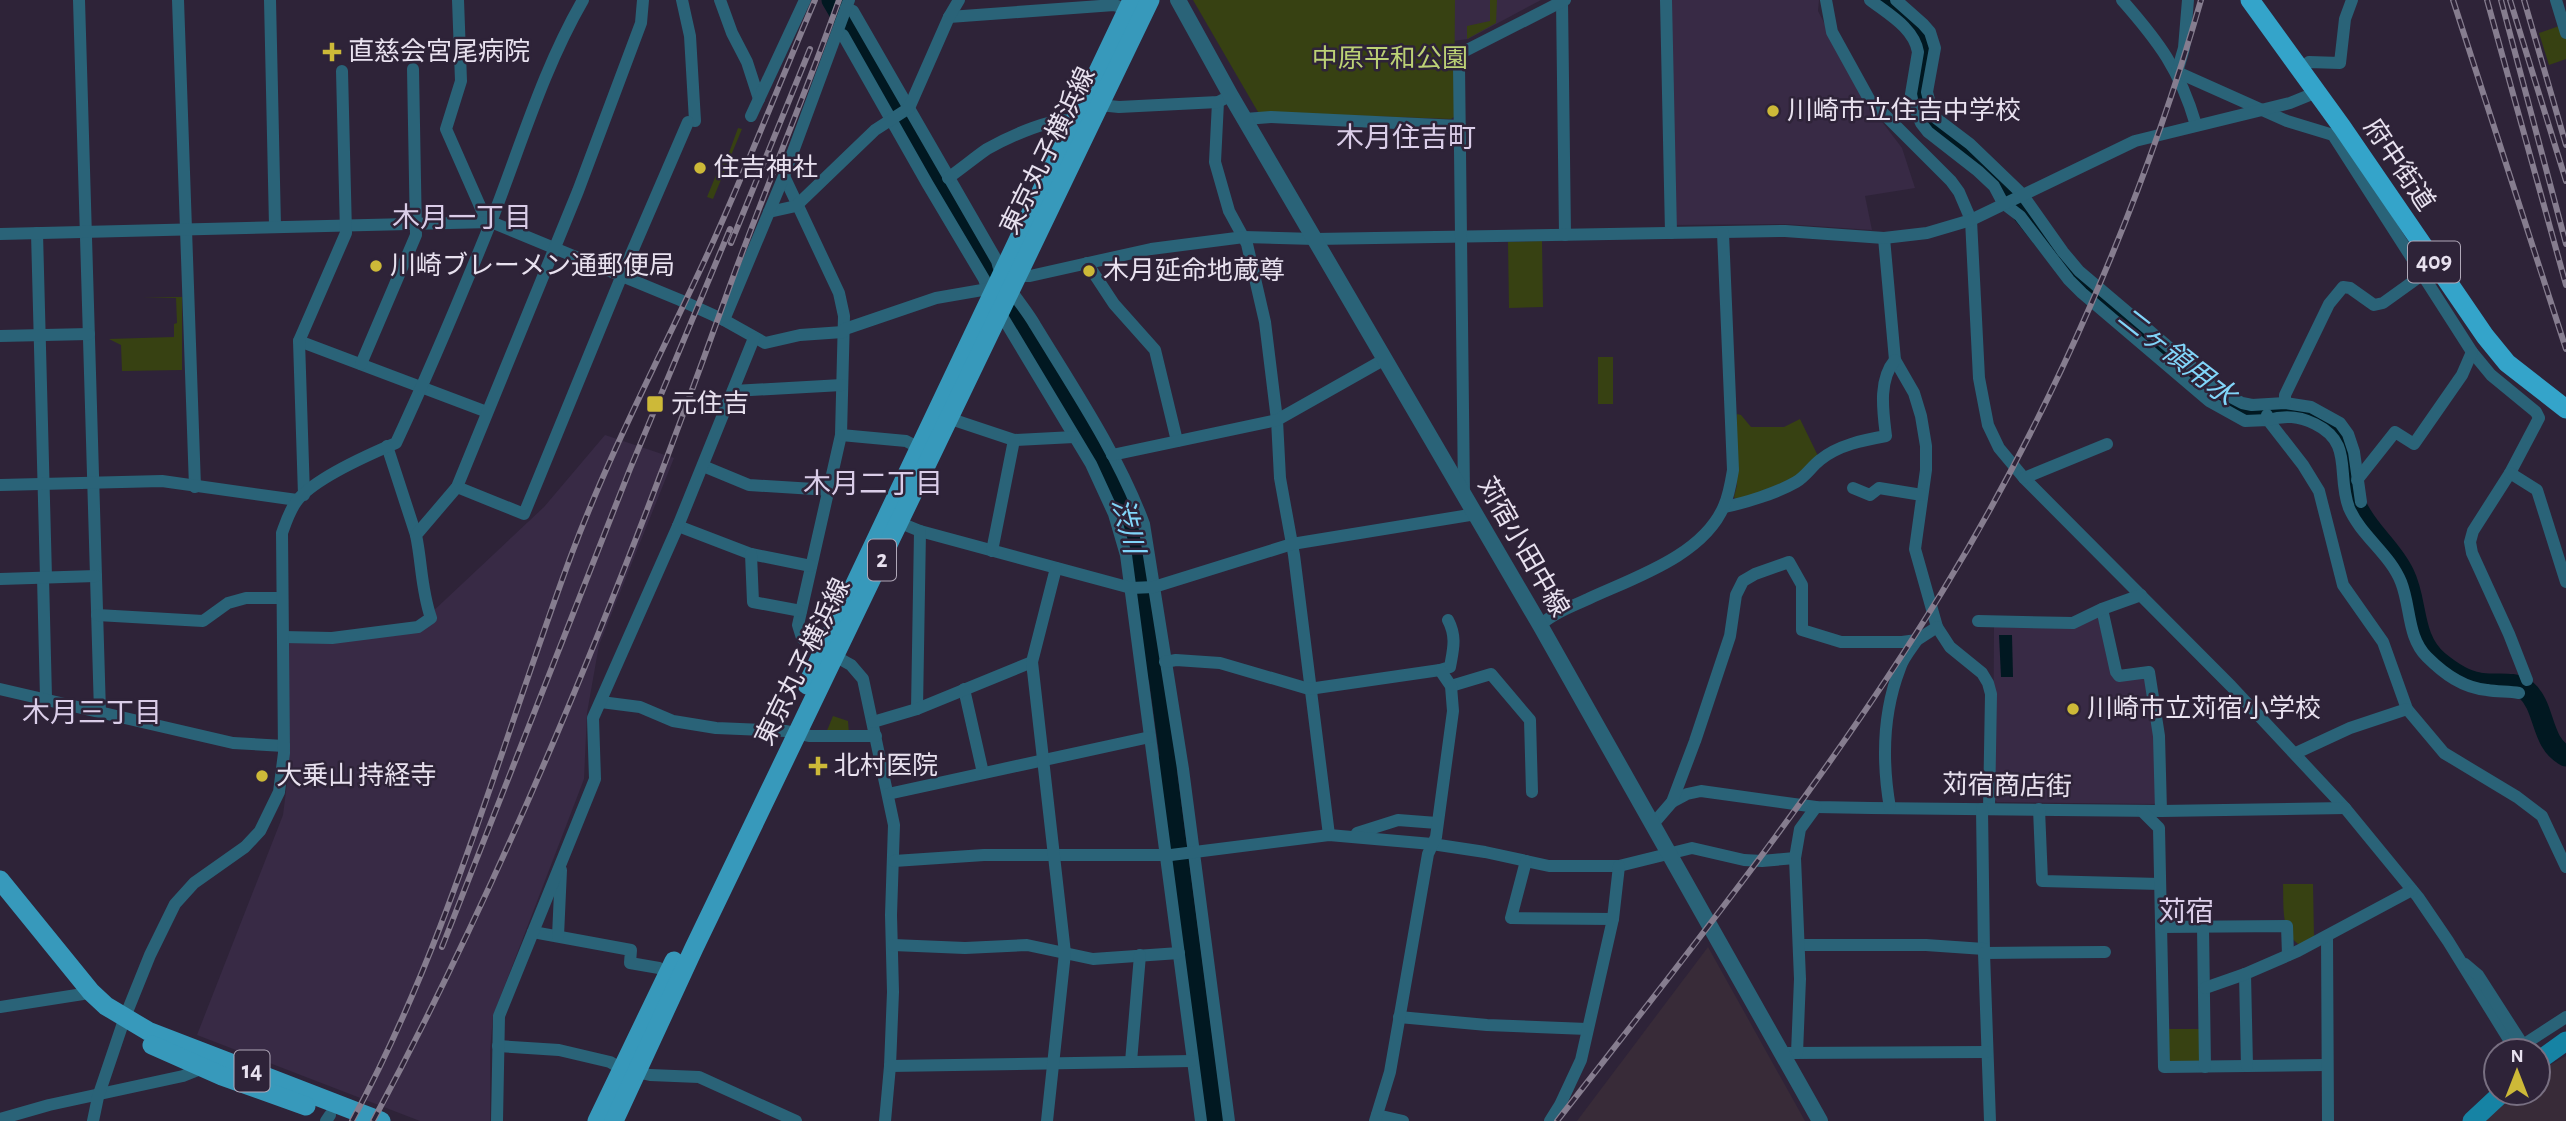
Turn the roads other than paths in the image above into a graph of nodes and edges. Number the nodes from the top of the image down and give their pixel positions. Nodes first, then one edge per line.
1 (79, 0) edge
2 (178, 0) edge
3 (270, 0) edge
4 (458, 0) edge
5 (583, 0) edge
6 (643, 0) edge
7 (682, 0) edge
8 (720, 0) edge
9 (806, 0) edge
10 (959, 0) edge
11 (1178, 0) edge
12 (1666, 0) edge
13 (1826, 0) edge
14 (1870, 0) edge
15 (1896, 0) edge
16 (2122, 0) edge
17 (2188, 0) edge
18 (2250, 0) edge
19 (2351, 0) edge
20 (2557, 0) edge
21 (1564, 1) edge
22 (848, 5) edge
23 (1138, 6) edge
24 (949, 17) junction
25 (838, 32) junction
26 (2566, 33) edge
27 (413, 69) dead end
28 (2300, 69) junction
29 (342, 71) dead end
30 (2177, 72) junction
31 (2317, 92) junction
32 (759, 99) junction
33 (1224, 99) junction
34 (1099, 106) junction
35 (909, 108) junction
36 (2262, 110) junction
37 (751, 116) dead end
38 (1245, 118) junction
39 (891, 119) junction
40 (1082, 123) junction
41 (2196, 125) junction
42 (1461, 127) junction
43 (2337, 131) junction
44 (784, 176) junction
45 (948, 178) junction
46 (2022, 194) junction
47 (2003, 203) junction
48 (796, 206) junction
49 (769, 212) junction
50 (1970, 220) junction
51 (417, 222) junction
52 (491, 222) junction
53 (346, 224) junction
54 (275, 226) junction
55 (186, 229) junction
56 (85, 232) junction
57 (37, 233) junction
58 (1671, 233) junction
59 (1723, 233) junction
60 (0, 234) edge
61 (1565, 235) junction
62 (1462, 236) junction
63 (1244, 237) junction
64 (1884, 238) junction
65 (1315, 239) junction
66 (556, 248) junction
67 (1087, 263) junction
68 (622, 275) junction
69 (2423, 275) junction
70 (1001, 290) junction
71 (724, 320) junction
72 (843, 332) junction
73 (89, 334) junction
74 (40, 335) junction
75 (0, 336) edge
76 (754, 338) junction
77 (299, 341) junction
78 (2472, 352) junction
79 (1385, 359) junction
80 (1895, 360) junction
81 (361, 364) junction
82 (842, 385) junction
83 (422, 387) junction
84 (733, 391) junction
85 (2285, 403) junction
86 (2265, 404) junction
87 (2566, 409) edge
88 (487, 412) junction
89 (942, 415) junction
90 (1277, 420) junction
91 (2268, 420) junction
92 (841, 435) junction
93 (1074, 438) junction
94 (1014, 440) junction
95 (1177, 440) junction
96 (2107, 444) dead end
97 (387, 446) junction
98 (925, 451) junction
99 (1112, 455) junction
100 (703, 466) junction
101 (2510, 473) junction
102 (2024, 478) junction
103 (2357, 480) junction
104 (93, 482) junction
105 (44, 484) junction
106 (0, 485) edge
107 (195, 487) junction
108 (457, 487) junction
109 (1853, 488) dead end
110 (830, 490) junction
111 (1464, 495) junction
112 (1922, 495) junction
113 (300, 498) junction
114 (2361, 502) dead end
115 (1724, 507) junction
116 (1476, 514) junction
117 (893, 520) junction
118 (678, 526) junction
119 (920, 531) junction
120 (416, 535) junction
121 (1292, 544) junction
122 (992, 551) junction
123 (751, 554) junction
124 (811, 566) junction
125 (1056, 568) junction
126 (96, 576) junction
127 (45, 577) junction
128 (0, 579) edge
129 (2566, 582) edge
130 (1154, 587) junction
131 (1131, 588) junction
132 (2141, 596) junction
133 (282, 598) junction
134 (2102, 609) junction
135 (801, 611) junction
136 (97, 615) junction
137 (1448, 620) dead end
138 (1978, 621) dead end
139 (1540, 625) junction
140 (1937, 627) junction
141 (283, 637) junction
142 (1917, 640) junction
143 (829, 654) junction
144 (1032, 662) junction
145 (1165, 662) junction
146 (1440, 670) junction
147 (2527, 680) dead end
148 (1451, 686) junction
149 (0, 689) edge
150 (964, 689) junction
151 (1309, 689) junction
152 (2519, 693) dead end
153 (46, 698) junction
154 (601, 702) junction
155 (917, 709) junction
156 (2407, 709) junction
157 (100, 712) junction
158 (873, 722) junction
159 (791, 732) junction
160 (876, 736) junction
161 (1150, 737) junction
162 (284, 746) junction
163 (2295, 753) junction
164 (1043, 759) junction
165 (983, 774) junction
166 (1532, 792) dead end
167 (888, 794) junction
168 (1672, 802) junction
169 (1816, 807) junction
170 (1890, 808) junction
171 (2345, 808) junction
172 (1986, 809) junction
173 (2039, 809) junction
174 (2142, 811) junction
175 (2161, 811) junction
176 (1437, 823) junction
177 (1653, 824) junction
178 (1329, 835) junction
179 (1354, 837) junction
180 (1432, 844) junction
181 (1190, 852) junction
182 (1668, 853) junction
183 (1053, 855) junction
184 (1168, 855) junction
185 (1795, 858) junction
186 (561, 860) junction
187 (894, 861) junction
188 (1526, 861) junction
189 (1619, 866) junction
190 (2566, 867) edge
191 (0, 880) edge
192 (2160, 884) junction
193 (2412, 890) junction
194 (0, 891) edge
195 (1613, 919) junction
196 (2203, 926) junction
197 (2161, 927) junction
198 (533, 932) junction
199 (558, 936) junction
200 (2327, 936) junction
201 (893, 944) junction
202 (1799, 944) junction
203 (1984, 951) junction
204 (2105, 952) dead end
205 (1065, 953) junction
206 (1179, 953) junction
207 (2288, 955) junction
208 (1140, 956) junction
209 (2459, 960) junction
210 (669, 972) junction
211 (2245, 974) junction
212 (2204, 988) junction
213 (83, 994) junction
214 (0, 1007) edge
215 (1399, 1017) junction
216 (2566, 1017) edge
217 (124, 1022) junction
218 (1587, 1029) junction
219 (2507, 1037) edge
220 (498, 1046) junction
221 (1987, 1052) junction
222 (1789, 1053) junction
223 (1192, 1061) junction
224 (1131, 1062) junction
225 (1053, 1063) junction
226 (2327, 1065) junction
227 (890, 1066) junction
228 (2247, 1066) junction
229 (2206, 1067) junction
230 (203, 1068) junction
231 (629, 1070) junction
232 (99, 1094) junction
233 (2487, 1107) edge
234 (1376, 1118) edge
235 (0, 1119) edge
236 (334, 1119) edge
237 (93, 1121) edge
238 (381, 1121) edge
239 (497, 1121) edge
240 (597, 1121) edge
241 (614, 1121) edge
242 (796, 1121) edge
243 (884, 1121) edge
244 (1046, 1121) edge
245 (1201, 1121) edge
246 (1229, 1121) edge
247 (1402, 1121) edge
248 (1550, 1121) edge
249 (1820, 1121) edge
250 (1990, 1121) edge
251 (2328, 1121) edge
252 (2472, 1121) edge

1 - 56 street
2 - 55 street
3 - 54 street
4 - 52 street
5 - 52 street
6 - 66 street
7 - 68 street
8 - 32 street
9 - 32 street
10 - 24 street
11 - 33 street, 苅宿小田中線
12 - 58 street
13 - 50 street
14 - 47 street
15 - 46 street
16 - 30 street
17 - 30 street
18 - 28 highway, 府中街道 / 409
19 - 28 street
20 - 26 street
21 - 42 street
21 - 61 street
22 - 25 street
22 - 35 street
23 - 24 street
23 - 34 main road, 東京丸子横浜線 / 2
23 - 40 main road, 東京丸子横浜線 / 2
24 - 35 street
25 - 39 street
25 - 44 street
27 - 51 street
28 - 31 highway, 府中街道 / 409
29 - 53 street
30 - 36 street
30 - 41 street
31 - 36 street
31 - 43 highway, 府中街道 / 409
32 - 37 street
33 - 34 street
33 - 38 street, 苅宿小田中線
33 - 63 street
34 - 40 main road, 東京丸子横浜線 / 2
35 - 39 street
35 - 45 street
36 - 41 street
36 - 43 street
38 - 42 street
38 - 65 street, 苅宿小田中線
39 - 48 street
39 - 70 street
40 - 45 street
40 - 70 main road, 東京丸子横浜線 / 2
41 - 46 street
42 - 62 street
43 - 69 street
43 - 87 highway, 府中街道 / 409
44 - 48 street
44 - 49 street
45 - 70 street
46 - 47 street
46 - 86 street
47 - 50 street
47 - 91 street
48 - 49 street
48 - 72 street
49 - 71 street
50 - 64 street
50 - 102 street
51 - 52 street
51 - 53 street
51 - 81 street
52 - 66 street
52 - 83 street
53 - 54 street
53 - 77 street
54 - 55 street
55 - 56 street
55 - 107 street
56 - 57 street
56 - 73 street
57 - 60 street
57 - 74 street
58 - 59 street
58 - 61 street
59 - 64 street
59 - 115 street
61 - 62 street
62 - 65 street
62 - 111 street
63 - 65 street
63 - 67 street
63 - 90 street
64 - 80 street
65 - 79 street, 苅宿小田中線
66 - 68 street
66 - 88 street
67 - 70 street
67 - 95 street
68 - 71 street
68 - 108 street
69 - 78 street
69 - 85 street
70 - 72 street
70 - 89 main road, 東京丸子横浜線 / 2
70 - 93 street
70 - 99 street
71 - 76 street
72 - 76 street
72 - 82 street
73 - 74 street
73 - 104 street
74 - 75 street
74 - 105 street
76 - 84 street
77 - 81 street
77 - 113 street
78 - 101 street
78 - 103 street
79 - 90 street
79 - 111 street, 苅宿小田中線
80 - 112 street
80 - 115 street
81 - 83 street
82 - 84 street
82 - 92 street
83 - 88 street
83 - 97 street
84 - 100 street
85 - 86 street
85 - 103 street
86 - 91 street
88 - 108 street
89 - 94 street
89 - 98 main road, 東京丸子横浜線 / 2
90 - 95 street
90 - 121 street
91 - 152 street
91 - 156 street
92 - 98 street
92 - 110 street
93 - 94 street
93 - 131 street
94 - 122 street
95 - 99 street
96 - 102 street
97 - 113 street
97 - 120 street
98 - 117 main road, 東京丸子横浜線 / 2
99 - 130 street
100 - 110 street
100 - 118 street
101 - 129 street
101 - 147 street
102 - 132 street
103 - 114 street
104 - 105 street
104 - 107 street
104 - 126 street
105 - 106 street
105 - 127 street
107 - 113 street
108 - 120 street
109 - 112 street
110 - 124 street
111 - 116 street, 苅宿小田中線
112 - 140 street
113 - 133 street
115 - 139 street
116 - 121 street
116 - 139 street, 苅宿小田中線
117 - 119 street
117 - 143 main road, 東京丸子横浜線 / 2
118 - 123 street
118 - 154 street
119 - 122 street
119 - 155 street
120 - 141 street
121 - 130 street
121 - 151 street
122 - 125 street
123 - 124 street
123 - 135 street
124 - 135 street
125 - 131 street
125 - 144 street
126 - 127 street
126 - 136 street
127 - 128 street
127 - 153 street
130 - 131 street
130 - 145 street
131 - 161 street
132 - 134 street
132 - 163 street
133 - 136 street
133 - 141 street
134 - 138 street
134 - 175 street
135 - 143 street
136 - 157 street
137 - 146 street
139 - 177 street, 苅宿小田中線
140 - 142 street
140 - 172 street
141 - 162 street
142 - 168 street
142 - 170 street
143 - 158 street
143 - 159 main road, 東京丸子横浜線 / 2
144 - 150 street
144 - 164 street
145 - 151 street
145 - 181 street
146 - 148 street
146 - 151 street
148 - 166 street
148 - 176 street
149 - 153 street
150 - 155 street
150 - 165 street
151 - 178 street
153 - 157 street
154 - 159 street
154 - 186 street
155 - 158 street
156 - 163 street
156 - 190 street
157 - 162 street
158 - 160 street
159 - 160 street
159 - 210 main road, 東京丸子横浜線 / 2
159 - 231 main road, 東京丸子横浜線 / 2
160 - 167 street
161 - 164 street
161 - 184 street
162 - 217 street
163 - 171 street
164 - 165 street
164 - 183 street
165 - 167 street
167 - 187 street
168 - 169 street, 苅宿商店街
168 - 177 street
169 - 170 street, 苅宿商店街
169 - 185 street
170 - 172 street, 苅宿商店街
171 - 175 street, 苅宿商店街
171 - 193 street
172 - 173 street, 苅宿商店街
172 - 203 street
173 - 174 street, 苅宿商店街
173 - 192 street
174 - 175 street, 苅宿商店街
174 - 192 street
176 - 179 street
176 - 180 street
177 - 182 street, 苅宿小田中線
178 - 179 street
178 - 181 street
179 - 180 street
180 - 188 street
180 - 215 street
181 - 184 street
181 - 246 street
182 - 185 street
182 - 189 street
182 - 222 street, 苅宿小田中線
183 - 184 street
183 - 187 street
183 - 205 street
184 - 206 street
185 - 202 street
186 - 198 street
186 - 199 street
187 - 201 street
188 - 189 street
188 - 195 street
189 - 195 street
191 - 217 main road, 14
192 - 197 street
193 - 200 street
193 - 209 street
194 - 213 main road, 14
195 - 218 street
196 - 197 street
196 - 207 street
196 - 212 street
197 - 229 street
198 - 199 street
198 - 220 street
199 - 210 street
200 - 207 street
200 - 226 street
201 - 205 street
201 - 227 street
202 - 203 street
202 - 222 street
203 - 204 street
203 - 221 street
205 - 208 street
205 - 225 street
206 - 208 street
206 - 223 street
207 - 211 street
208 - 224 street
209 - 216 street
209 - 219 street
210 - 231 main road, 東京丸子横浜線 / 2
211 - 212 street
211 - 228 street
212 - 229 street
213 - 214 street
213 - 217 main road, 14
215 - 218 street
215 - 234 street
217 - 230 main road, 14
217 - 232 street
217 - 238 main road, 14
218 - 248 street
220 - 231 street
220 - 239 street
221 - 222 street
221 - 250 street
222 - 249 street, 苅宿小田中線
223 - 224 street
223 - 245 street
224 - 225 street
225 - 227 street
225 - 244 street
226 - 228 street
226 - 251 street
227 - 243 street
228 - 229 street
230 - 232 street
230 - 236 main road, 14
231 - 240 main road, 東京丸子横浜線 / 2
231 - 241 main road, 東京丸子横浜線 / 2
231 - 242 street
232 - 235 street
232 - 237 street
233 - 252 main road
234 - 247 street

